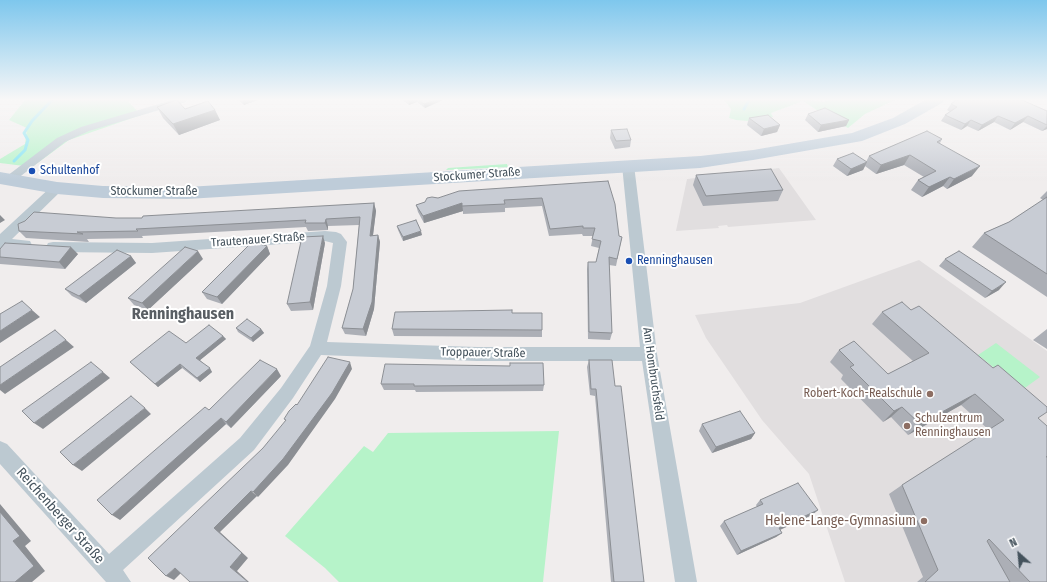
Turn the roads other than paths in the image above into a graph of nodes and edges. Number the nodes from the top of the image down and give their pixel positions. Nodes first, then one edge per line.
1 (91, 127) edge
2 (884, 127) edge
3 (628, 165) junction
4 (5, 179) edge
5 (57, 188) junction
6 (0, 242) edge
7 (317, 348) junction
8 (649, 354) junction
9 (0, 450) edge
10 (114, 576) edge
11 (686, 582) edge

1 - 4 street, Stockumer Straße
2 - 3 main road, Stockumer Straße
3 - 5 main road, Stockumer Straße
3 - 8 street, Am Hombruchsfeld
4 - 5 main road, Stockumer Straße
5 - 6 street
6 - 7 street, Trautenauer Straße
7 - 8 street, Troppauer Straße
7 - 10 street, Trautenauer Straße
8 - 11 street, Am Hombruchsfeld
9 - 10 street, Reichenberger Straße

